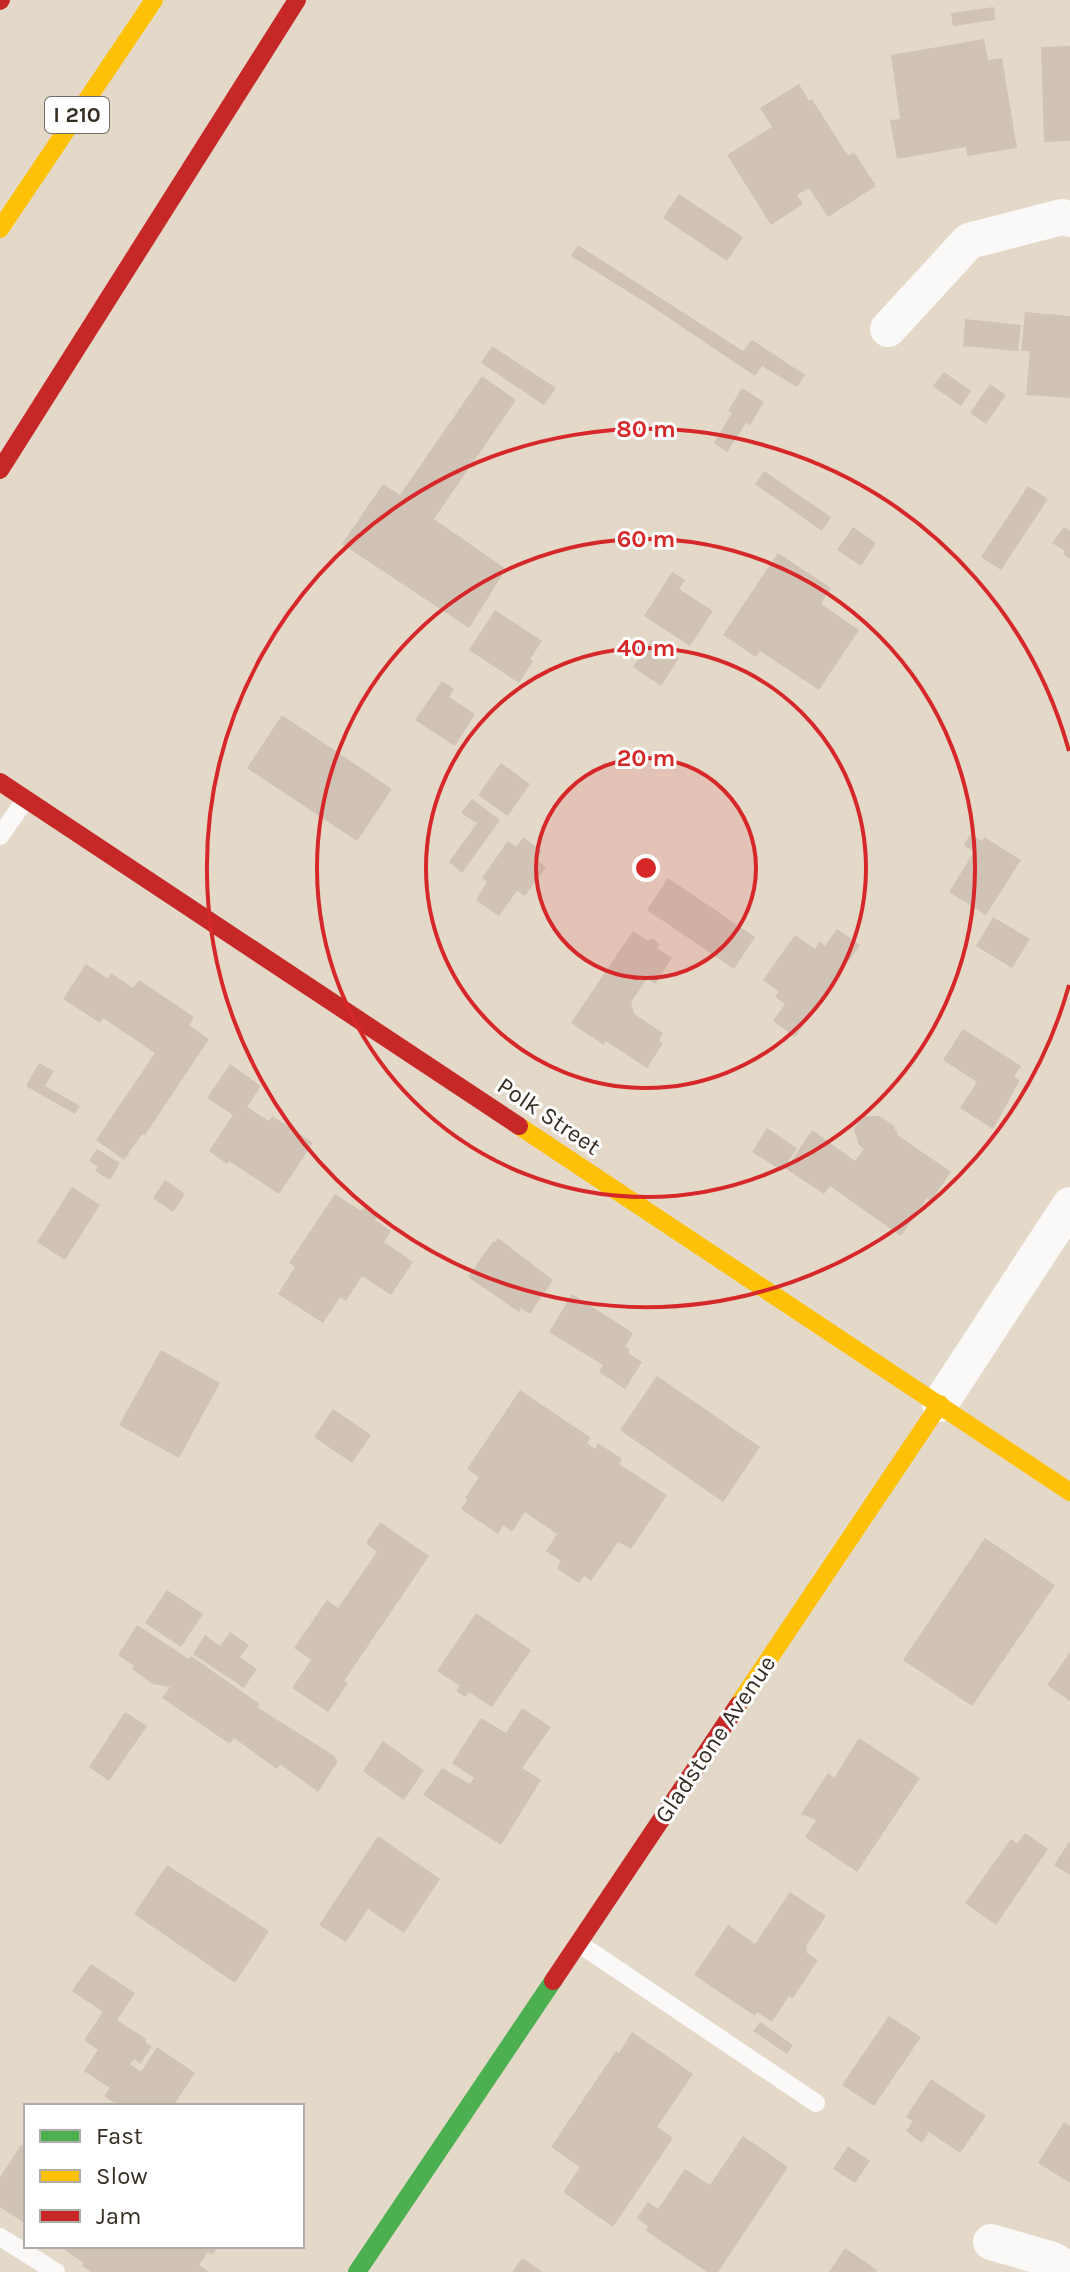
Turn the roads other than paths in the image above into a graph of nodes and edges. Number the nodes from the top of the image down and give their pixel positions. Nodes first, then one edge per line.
1 (154, 0) edge
2 (297, 0) edge
3 (1070, 219) edge
4 (0, 229) edge
5 (888, 329) dead end
6 (0, 470) edge
7 (0, 782) edge
8 (26, 799) junction
9 (0, 836) edge
10 (1070, 1205) edge
11 (940, 1404) junction
12 (1070, 1492) edge
13 (578, 1943) junction
14 (816, 2103) dead end
15 (0, 2237) edge
16 (991, 2242) dead end
17 (1070, 2271) edge
18 (56, 2272) edge
19 (357, 2272) edge

1 - 4 main road, I 210
2 - 6 main road
3 - 5 street
7 - 8 main road, Polk Street
8 - 9 lane
8 - 11 main road, Polk Street
10 - 11 street, Gladstone Avenue
11 - 12 main road, Polk Street
11 - 13 main road, Gladstone Avenue
13 - 14 lane
13 - 19 main road, Gladstone Avenue
15 - 18 lane
16 - 17 street

